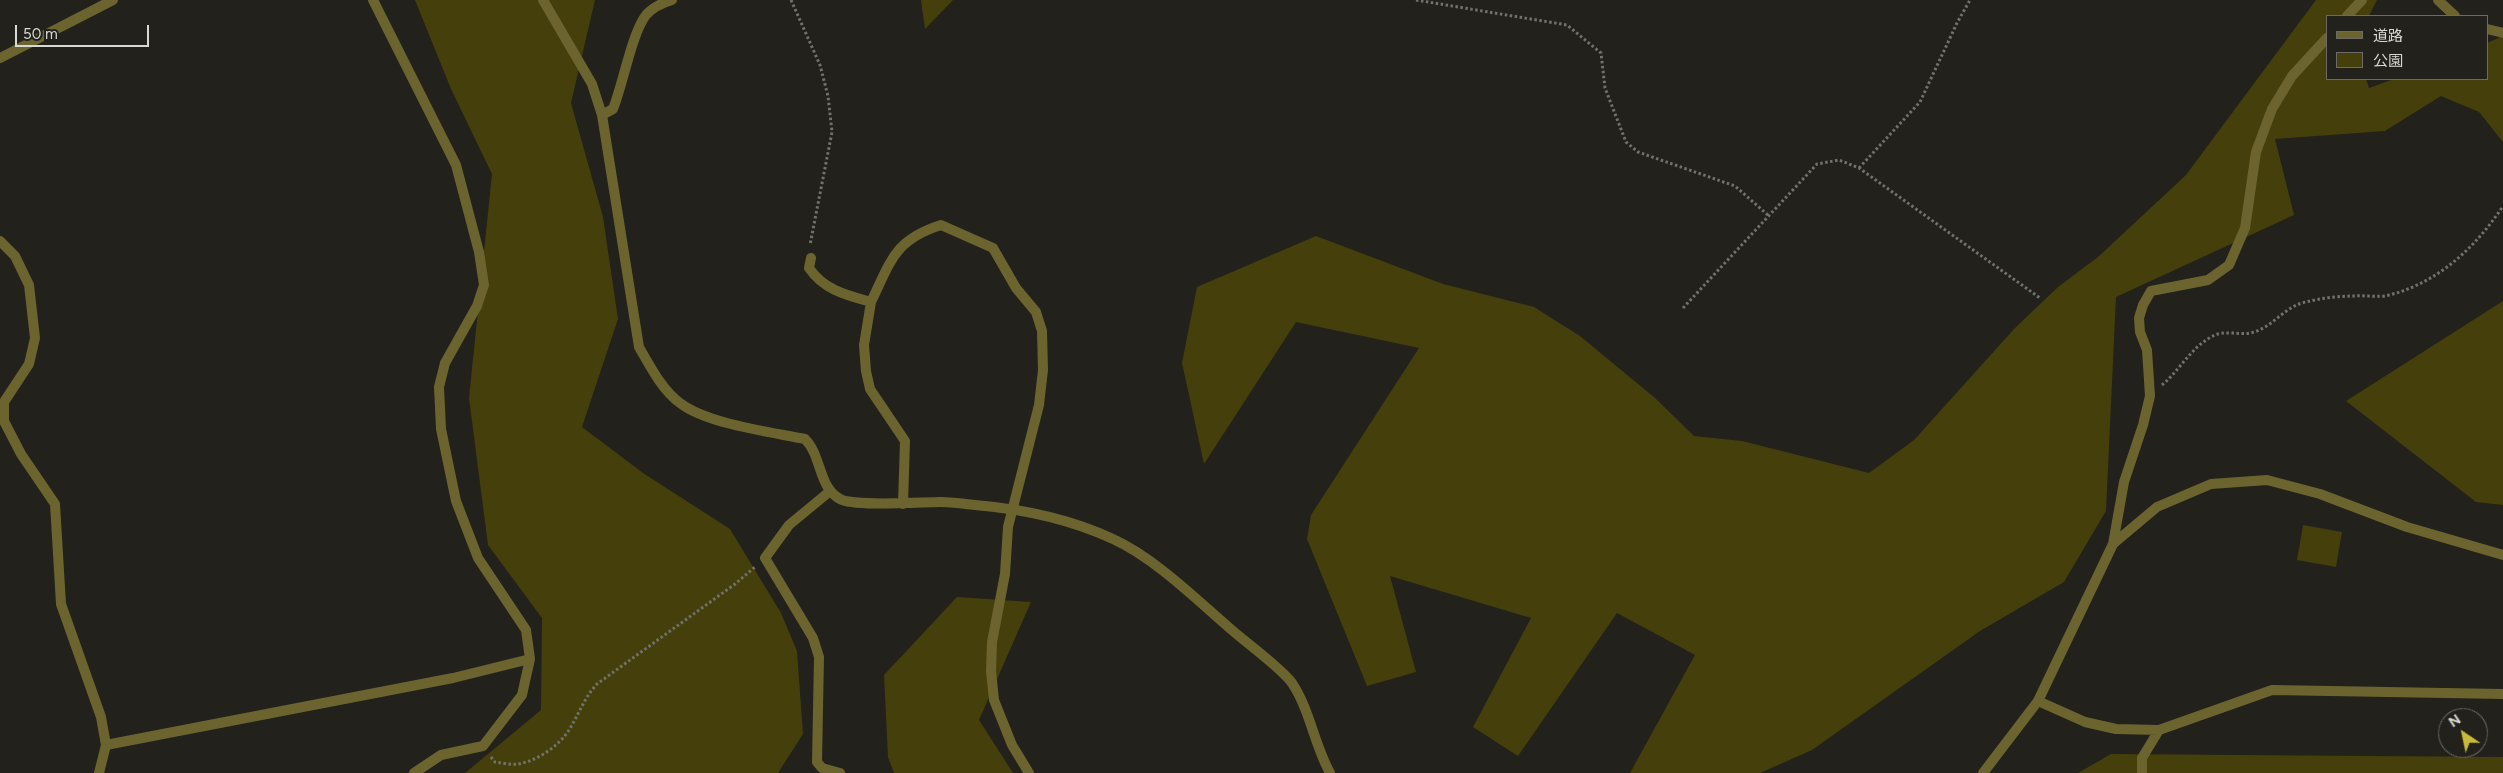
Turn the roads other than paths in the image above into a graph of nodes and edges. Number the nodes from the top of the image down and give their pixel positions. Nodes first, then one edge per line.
1 (112, 0) edge
2 (373, 0) edge
3 (543, 0) edge
4 (672, 0) edge
5 (2362, 0) edge
6 (2438, 0) edge
7 (2348, 15) edge
8 (2454, 15) edge
9 (2488, 28) edge
10 (2503, 33) edge
11 (2326, 39) edge
12 (0, 58) edge
13 (602, 115) junction
14 (0, 241) edge
15 (811, 258) road end
16 (871, 302) junction
17 (829, 492) junction
18 (903, 504) junction
19 (1013, 508) junction
20 (2113, 544) junction
21 (2503, 555) edge
22 (530, 659) junction
23 (2503, 694) edge
24 (2038, 701) junction
25 (2159, 730) junction
26 (106, 745) junction
27 (99, 773) edge
28 (414, 773) edge
29 (840, 773) edge
30 (1029, 773) edge
31 (1330, 773) edge
32 (1983, 773) edge
33 (2142, 773) edge

1 - 12 street
2 - 22 street
3 - 13 street
4 - 13 street
5 - 7 street
6 - 8 street
9 - 10 street
11 - 20 street
13 - 17 street
14 - 26 street
15 - 16 street
16 - 18 street
16 - 19 street
17 - 18 street
17 - 29 street
18 - 19 street
19 - 30 street
19 - 31 street
20 - 21 street
20 - 24 street
22 - 26 street
22 - 28 street
23 - 25 street
24 - 25 street
24 - 32 street
25 - 33 street
26 - 27 street

